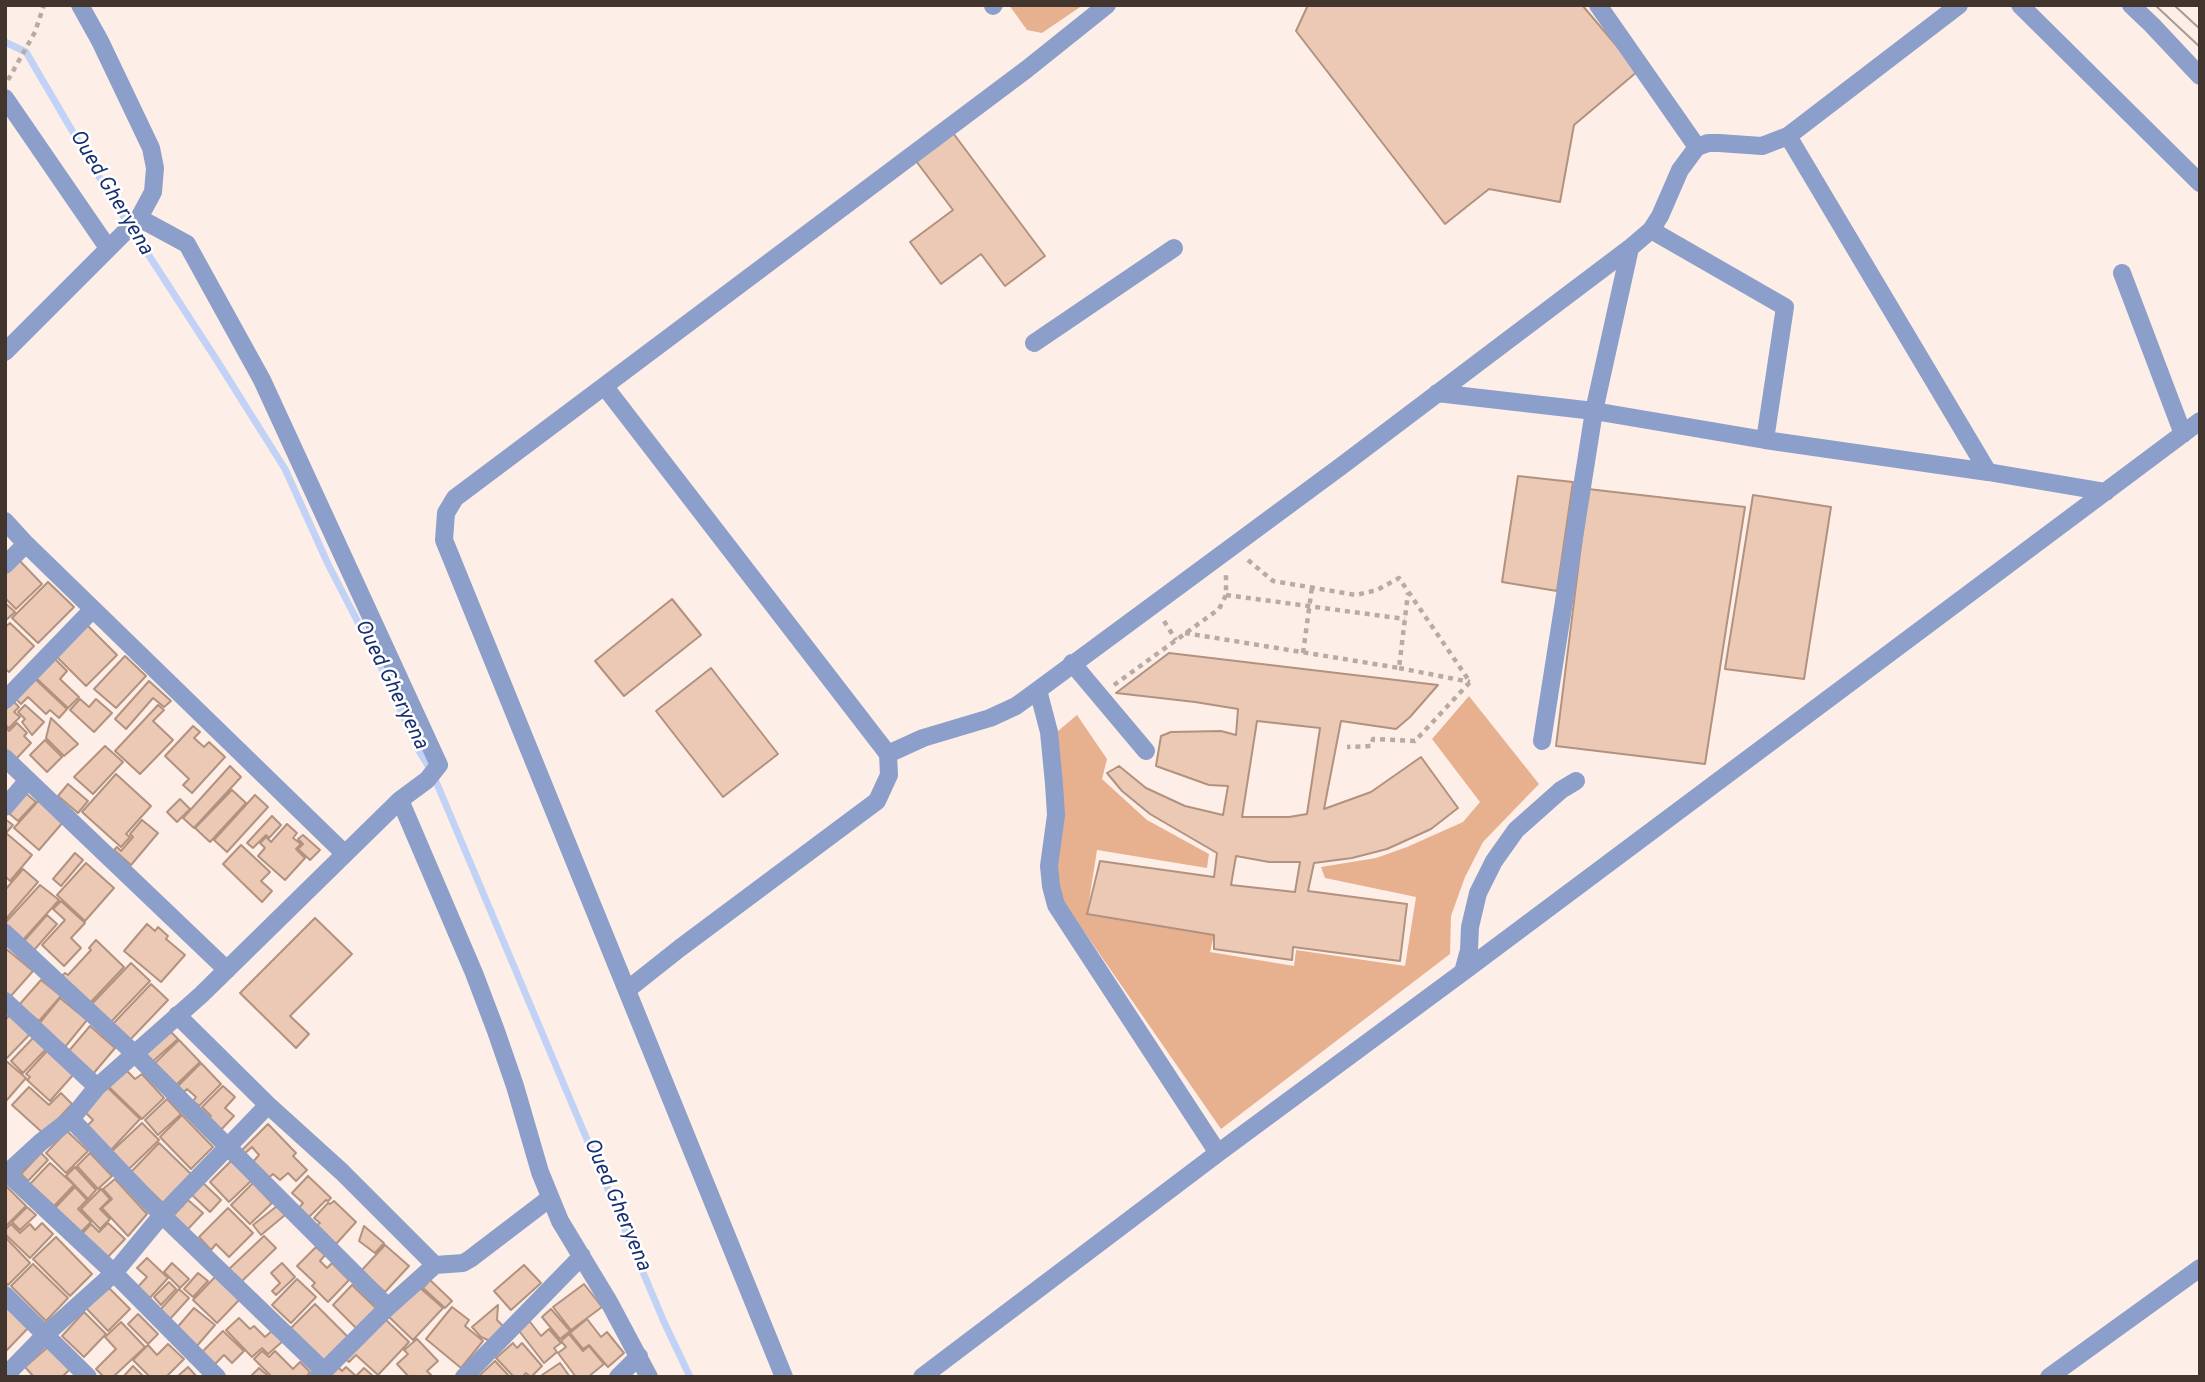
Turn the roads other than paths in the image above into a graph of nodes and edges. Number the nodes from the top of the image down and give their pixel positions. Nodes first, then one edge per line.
1 (80, 5) edge
2 (1598, 5) edge
3 (1959, 5) edge
4 (2020, 5) edge
5 (2130, 5) edge
6 (1096, 8) edge
7 (2200, 76) edge
8 (6, 90) edge
9 (1788, 136) junction
10 (1697, 147) junction
11 (2200, 183) edge
12 (139, 218) junction
13 (1651, 230) junction
14 (108, 248) junction
15 (1174, 248) dead end
16 (1630, 248) junction
17 (2122, 272) dead end
18 (1034, 343) dead end
19 (5, 352) edge
20 (605, 387) junction
21 (1437, 393) junction
22 (1594, 411) junction
23 (2200, 421) edge
24 (2183, 434) junction
25 (1765, 440) junction
26 (1988, 472) junction
27 (2106, 492) junction
28 (5, 521) edge
29 (26, 544) junction
30 (5, 565) edge
31 (93, 609) junction
32 (1072, 663) junction
33 (1038, 690) junction
34 (5, 700) edge
35 (1542, 741) dead end
36 (1146, 751) dead end
37 (888, 754) junction
38 (5, 758) edge
39 (28, 780) junction
40 (1576, 781) dead end
41 (400, 800) junction
42 (5, 807) edge
43 (345, 854) junction
44 (5, 933) edge
45 (227, 970) junction
46 (1463, 972) junction
47 (627, 990) junction
48 (5, 1001) edge
49 (177, 1015) junction
50 (136, 1055) junction
51 (97, 1087) junction
52 (268, 1105) junction
53 (72, 1119) junction
54 (228, 1147) junction
55 (1218, 1153) junction
56 (6, 1174) edge
57 (550, 1198) junction
58 (162, 1215) junction
59 (582, 1256) junction
60 (435, 1265) junction
61 (2200, 1268) edge
62 (114, 1273) junction
63 (5, 1295) edge
64 (388, 1307) junction
65 (45, 1335) junction
66 (639, 1356) junction
67 (321, 1374) edge
68 (5, 1376) edge
69 (88, 1377) edge
70 (217, 1377) edge
71 (464, 1377) edge
72 (618, 1377) edge
73 (649, 1377) edge
74 (784, 1377) edge
75 (922, 1377) edge
76 (2049, 1377) edge

1 - 12 street
2 - 10 street
3 - 9 street
4 - 11 street
5 - 7 street
6 - 20 street
8 - 14 street
9 - 10 street
9 - 26 street
10 - 13 street
12 - 14 street
12 - 41 street
13 - 16 street
13 - 25 street
14 - 19 street
15 - 18 street
16 - 21 street
16 - 22 street
17 - 24 street
20 - 37 street
20 - 47 street
21 - 22 street
21 - 32 street
22 - 25 street
22 - 35 street
23 - 24 street
24 - 27 street
25 - 26 street
26 - 27 street
27 - 46 street
28 - 29 street
29 - 30 street
29 - 31 street
31 - 34 street
31 - 43 street
32 - 33 street
32 - 36 street
33 - 37 street
33 - 55 street
37 - 47 street
38 - 39 street
39 - 42 street
39 - 45 street
40 - 46 street
41 - 43 street
41 - 57 street
43 - 45 street
44 - 50 street
45 - 49 street
46 - 55 street
47 - 74 street
48 - 51 street
49 - 50 street
49 - 52 street
50 - 51 street
50 - 54 street
51 - 53 street
52 - 54 street
52 - 60 street
53 - 56 street
53 - 58 street
54 - 58 street
54 - 64 street
55 - 75 street
56 - 62 street
57 - 59 street
57 - 60 street
58 - 62 street
58 - 67 street
59 - 66 street
59 - 71 street
60 - 64 street
61 - 76 street
62 - 65 street
62 - 70 street
63 - 65 street
64 - 67 street
65 - 68 street
65 - 69 street
66 - 72 street
66 - 73 street

